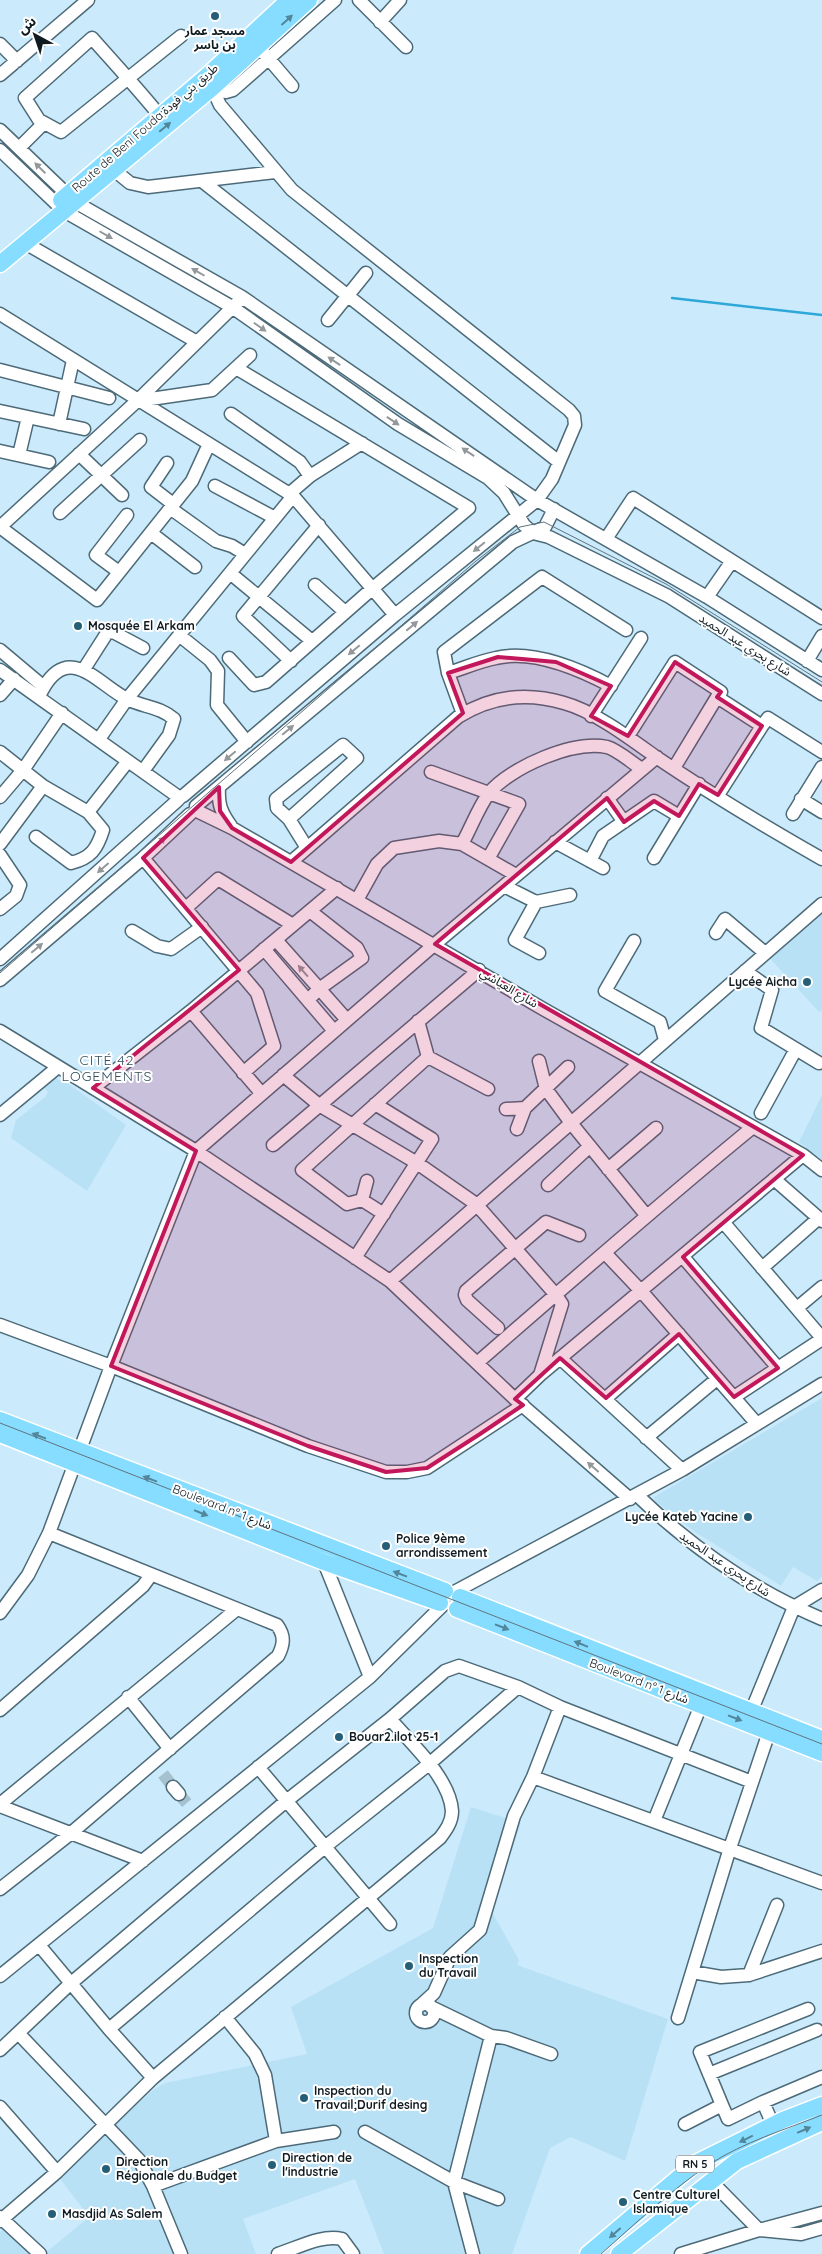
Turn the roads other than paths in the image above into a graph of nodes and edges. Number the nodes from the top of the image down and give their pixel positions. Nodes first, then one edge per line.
1 (88, 0) edge
2 (309, 0) edge
3 (335, 0) edge
4 (359, 0) edge
5 (400, 0) edge
6 (281, 3) edge
7 (380, 22) junction
8 (181, 36) dead end
9 (0, 44) edge
10 (406, 47) dead end
11 (263, 52) junction
12 (17, 61) junction
13 (0, 75) edge
14 (128, 78) junction
15 (210, 81) junction
16 (292, 86) dead end
17 (160, 116) junction
18 (43, 124) junction
19 (0, 130) edge
20 (19, 148) junction
21 (1, 153) edge
22 (114, 170) junction
23 (275, 172) junction
24 (202, 182) junction
25 (65, 203) junction
26 (25, 243) junction
27 (0, 254) edge
28 (0, 264) edge
29 (366, 273) dead end
30 (348, 296) junction
31 (242, 297) junction
32 (232, 307) junction
33 (0, 314) edge
34 (328, 320) dead end
35 (197, 342) junction
36 (250, 355) dead end
37 (72, 360) junction
38 (236, 368) junction
39 (0, 370) edge
40 (67, 387) junction
41 (108, 398) dead end
42 (137, 400) junction
43 (0, 411) edge
44 (230, 414) dead end
45 (28, 417) junction
46 (59, 424) junction
47 (84, 429) dead end
48 (140, 440) dead end
49 (362, 443) junction
50 (209, 444) junction
51 (0, 451) edge
52 (79, 454) junction
53 (19, 455) junction
54 (49, 462) dead end
55 (559, 462) junction
56 (167, 464) dead end
57 (310, 476) junction
58 (100, 477) junction
59 (215, 486) dead end
60 (122, 495) dead end
61 (291, 495) junction
62 (537, 500) junction
63 (172, 506) junction
64 (554, 509) junction
65 (60, 513) dead end
66 (127, 515) dead end
67 (517, 516) junction
68 (275, 518) junction
69 (319, 525) junction
70 (0, 527) edge
71 (533, 532) junction
72 (151, 533) junction
73 (606, 539) junction
74 (245, 554) junction
75 (732, 561) junction
76 (195, 567) dead end
77 (119, 572) junction
78 (230, 573) junction
79 (315, 585) dead end
80 (373, 588) junction
81 (259, 596) junction
82 (707, 597) junction
83 (345, 612) junction
84 (395, 615) junction
85 (822, 618) edge
86 (626, 630) dead end
87 (179, 635) junction
88 (822, 636) edge
89 (641, 638) dead end
90 (312, 641) junction
91 (143, 648) dead end
92 (0, 650) edge
93 (229, 658) dead end
94 (291, 660) junction
95 (807, 660) junction
96 (84, 669) junction
97 (0, 670) edge
98 (822, 670) edge
99 (448, 673) junction
100 (14, 679) junction
101 (611, 686) junction
102 (41, 692) junction
103 (822, 694) edge
104 (0, 695) edge
105 (717, 697) junction
106 (127, 699) junction
107 (62, 713) junction
108 (463, 714) junction
109 (591, 716) junction
110 (762, 726) junction
111 (628, 736) junction
112 (99, 739) junction
113 (246, 742) junction
114 (0, 752) edge
115 (822, 752) edge
116 (657, 757) junction
117 (128, 760) junction
118 (822, 767) edge
119 (674, 768) junction
120 (642, 769) junction
121 (24, 770) junction
122 (143, 771) junction
123 (430, 772) dead end
124 (699, 784) junction
125 (43, 786) junction
126 (219, 787) junction
127 (490, 793) junction
128 (718, 795) junction
129 (0, 797) edge
130 (181, 798) junction
131 (607, 798) junction
132 (801, 799) junction
133 (194, 810) junction
134 (88, 812) junction
135 (822, 812) edge
136 (793, 814) dead end
137 (679, 816) junction
138 (289, 819) junction
139 (624, 822) junction
140 (232, 828) junction
141 (36, 837) dead end
142 (555, 842) junction
143 (0, 844) edge
144 (462, 844) junction
145 (307, 848) junction
146 (0, 855) edge
147 (143, 858) junction
148 (654, 858) dead end
149 (488, 859) junction
150 (822, 859) edge
151 (590, 861) junction
152 (291, 862) junction
153 (603, 868) dead end
154 (516, 876) junction
155 (504, 886) junction
156 (337, 888) junction
157 (570, 895) dead end
158 (357, 900) junction
159 (536, 902) junction
160 (822, 904) edge
161 (186, 908) junction
162 (0, 909) edge
163 (310, 911) junction
164 (293, 925) junction
165 (202, 927) junction
166 (132, 931) dead end
167 (716, 932) dead end
168 (276, 940) junction
169 (634, 941) dead end
170 (435, 944) junction
171 (264, 949) junction
172 (539, 953) dead end
173 (765, 953) junction
174 (0, 959) edge
175 (239, 970) junction
176 (478, 970) junction
177 (745, 971) junction
178 (0, 980) edge
179 (319, 989) junction
180 (308, 1000) junction
181 (191, 1011) junction
182 (346, 1020) junction
183 (418, 1021) junction
184 (334, 1031) junction
185 (0, 1032) edge
186 (665, 1040) junction
187 (796, 1049) junction
188 (428, 1057) junction
189 (539, 1060) dead end
190 (639, 1063) junction
191 (819, 1063) dead end
192 (568, 1066) dead end
193 (58, 1067) junction
194 (243, 1073) junction
195 (283, 1075) junction
196 (93, 1088) junction
197 (488, 1089) dead end
198 (546, 1089) junction
199 (262, 1094) junction
200 (320, 1104) junction
201 (375, 1104) junction
202 (525, 1108) junction
203 (506, 1109) dead end
204 (761, 1113) dead end
205 (0, 1115) edge
206 (570, 1123) junction
207 (352, 1124) junction
208 (753, 1127) junction
209 (656, 1128) dead end
210 (517, 1129) dead end
211 (273, 1145) dead end
212 (590, 1146) junction
213 (196, 1151) junction
214 (803, 1155) junction
215 (417, 1163) junction
216 (608, 1168) junction
217 (822, 1170) edge
218 (774, 1180) junction
219 (367, 1181) dead end
220 (548, 1184) dead end
221 (362, 1200) junction
222 (476, 1204) junction
223 (384, 1214) junction
224 (646, 1214) junction
225 (821, 1219) edge
226 (724, 1223) junction
227 (579, 1235) dead end
228 (514, 1248) junction
229 (605, 1253) junction
230 (683, 1257) junction
231 (355, 1258) junction
232 (762, 1268) junction
233 (390, 1281) junction
234 (822, 1287) edge
235 (642, 1292) junction
236 (556, 1295) junction
237 (797, 1308) junction
238 (0, 1325) edge
239 (498, 1328) dead end
240 (679, 1334) junction
241 (822, 1339) edge
242 (560, 1358) junction
243 (477, 1363) junction
244 (111, 1366) junction
245 (778, 1368) junction
246 (540, 1375) junction
247 (717, 1379) junction
248 (822, 1384) edge
249 (734, 1397) junction
250 (606, 1398) junction
251 (519, 1402) junction
252 (0, 1420) edge
253 (757, 1424) junction
254 (0, 1434) edge
255 (646, 1438) junction
256 (76, 1458) junction
257 (682, 1470) junction
258 (634, 1497) junction
259 (49, 1533) junction
260 (324, 1562) junction
261 (151, 1576) junction
262 (822, 1590) edge
263 (450, 1600) junction
264 (794, 1607) junction
265 (236, 1609) junction
266 (0, 1613) edge
267 (822, 1619) edge
268 (370, 1677) junction
269 (518, 1687) junction
270 (128, 1697) junction
271 (701, 1705) junction
272 (560, 1707) junction
273 (0, 1710) edge
274 (751, 1712) junction
275 (390, 1719) junction
276 (769, 1732) junction
277 (822, 1739) edge
278 (170, 1750) junction
279 (822, 1753) edge
280 (681, 1754) junction
281 (154, 1763) junction
282 (429, 1764) junction
283 (258, 1767) junction
284 (162, 1774) tunnel mouth
285 (533, 1777) junction
286 (752, 1782) junction
287 (286, 1802) junction
288 (0, 1805) edge
289 (654, 1821) junction
290 (70, 1834) junction
291 (326, 1846) junction
292 (730, 1848) junction
293 (143, 1861) junction
294 (822, 1883) edge
295 (3, 1884) edge
296 (369, 1898) junction
297 (777, 1905) dead end
298 (390, 1924) dead end
299 (39, 1945) junction
300 (822, 1951) edge
301 (692, 1972) junction
302 (749, 1975) junction
303 (0, 1976) edge
304 (70, 1984) junction
305 (808, 2009) dead end
306 (225, 2017) junction
307 (678, 2018) dead end
308 (109, 2029) junction
309 (817, 2030) dead end
310 (18, 2034) junction
311 (491, 2036) junction
312 (0, 2050) edge
313 (550, 2054) dead end
314 (709, 2074) junction
315 (822, 2077) edge
316 (153, 2078) junction
317 (763, 2102) junction
318 (822, 2104) edge
319 (722, 2105) junction
320 (0, 2108) edge
321 (822, 2122) edge
322 (685, 2124) dead end
323 (773, 2125) junction
324 (105, 2126) junction
325 (334, 2132) dead end
326 (365, 2132) dead end
327 (276, 2141) junction
328 (57, 2172) junction
329 (710, 2180) junction
330 (454, 2182) junction
331 (153, 2186) junction
332 (498, 2199) dead end
333 (822, 2212) edge
334 (1, 2219) edge
335 (822, 2228) edge
336 (760, 2230) junction
337 (40, 2254) edge
338 (181, 2254) edge
339 (278, 2254) edge
340 (353, 2254) edge
341 (473, 2254) edge
342 (588, 2254) edge
343 (619, 2254) edge
344 (681, 2254) edge

1 - 12 street
11 -> 2 main road, Route de Beni Fouda;طريق بني فودة
3 - 11 street
4 - 7 street
5 - 7 street
6 - 15 main road, Route de Beni Fouda;طريق بني فودة
7 - 10 street
8 - 14 street
9 - 12 street
11 - 15 main road, Route de Beni Fouda;طريق بني فودة
11 - 16 street
12 - 13 street
14 - 17 street
14 - 18 street
14 - 18 street
15 - 17 main road, Route de Beni Fouda;طريق بني فودة
22 -> 15 main road, Route de Beni Fouda;طريق بني فودة
15 - 23 street
17 - 25 main road, Route de Beni Fouda;طريق بني فودة
18 - 20 street
19 - 20 street
25 -> 20 street
21 - 25 street
22 - 24 street
22 - 25 main road, Route de Beni Fouda;طريق بني فودة
23 - 24 street
23 - 55 street
24 - 30 street
25 - 26 main road
25 - 27 main road
31 -> 25 street
25 -> 32 street
26 - 28 main road
26 - 35 street
29 - 30 street
30 - 34 street
30 - 55 street
31 - 32 street
62 -> 31 street
32 - 35 street
32 -> 67 street
33 - 37 street
35 - 42 street
36 - 38 street
37 - 40 street
37 - 42 street
38 - 42 street
38 - 49 street
39 - 40 street
40 - 41 street
40 - 46 street
42 - 50 street
42 - 52 street
43 - 45 street
44 - 57 street
45 - 46 street
45 - 53 street
46 - 47 street
48 - 58 street
49 - 57 street
49 - 80 street
50 - 61 street
50 - 63 street
51 - 53 street
52 - 58 street
52 - 70 street
53 - 54 street
55 - 62 street
56 - 63 street
57 - 61 street
58 - 60 street
58 - 65 street
59 - 68 street
61 - 68 street
61 - 69 street
62 - 64 street
62 - 67 street
63 - 72 street
63 - 74 street
64 - 71 street
64 - 73 street
66 - 77 street
67 - 71 street
67 -> 84 street
68 - 74 street
69 - 80 street
69 - 81 street
70 - 77 street
71 - 103 street, شارع بحري عبد الحميد
126 -> 71 street
72 - 76 street
72 - 77 street
73 - 75 street
73 - 82 street
74 - 78 street
75 - 82 street
75 - 85 street
78 - 81 street
78 - 87 street
79 - 83 street
80 - 83 street
80 - 84 street
81 - 90 street
81 - 94 street
82 - 95 street
83 - 90 street
84 -> 113 street
86 - 99 street
87 - 106 street
87 - 113 street
88 - 95 street
89 - 101 street
90 - 94 street
91 - 96 street
92 - 102 street
93 - 94 street
95 - 98 street
96 - 102 street
96 - 106 street
97 - 100 street
99 - 101 street
99 - 108 street
100 - 102 street
100 - 104 street
101 - 109 street
102 - 107 street
105 - 110 street
105 - 111 street
105 - 119 street
106 - 112 street
106 - 122 street
107 - 112 street
107 - 121 street
108 - 109 street
108 - 145 street
109 - 111 street
110 - 115 street
110 - 128 street
111 - 116 street
112 - 117 street
113 -> 130 street
114 - 121 street
116 - 119 street
116 - 120 street
117 - 122 street
117 - 134 street
118 - 132 street
119 - 124 street
120 - 127 street
120 - 131 street
121 - 125 street
121 - 129 street
122 - 130 street
123 - 127 street
124 - 128 street
124 - 137 street
125 - 134 street
125 - 143 street
126 - 133 street
126 - 140 street
127 - 144 street
127 - 149 street
128 - 150 street
130 - 133 street, شارع العياشي
130 -> 174 street
131 - 139 street
131 - 142 street
132 - 135 street
132 - 136 street
133 - 140 street, شارع العياشي
147 -> 133 street
134 - 141 street
137 - 139 street
137 - 148 street
138 - 138 street
138 - 145 street
139 - 151 street
140 - 152 street, شارع العياشي
142 - 151 street
142 - 154 street
144 - 149 street
144 - 158 street
145 - 152 street
146 - 162 street
147 - 161 street
178 -> 147 street
149 - 154 street
151 - 153 street
152 - 156 street, شارع العياشي
154 - 155 street
155 - 159 street
155 - 170 street
156 - 158 street, شارع العياشي
156 - 163 street
157 - 159 street
158 - 170 street, شارع العياشي
159 - 172 street
160 - 173 street
161 - 164 street
161 - 165 street
163 - 164 street
163 - 179 street
164 - 168 street
165 - 166 street
165 - 175 street
167 - 173 street
168 - 171 street
179 -> 168 street
169 - 186 street
170 - 176 street, شارع العياشي
170 - 182 street
171 - 175 street
171 - 180 street
173 - 177 street
175 - 181 street
175 - 194 street
176 - 183 street
176 - 190 street, شارع العياشي
177 - 186 street
177 - 187 street
179 - 180 street
179 - 182 street
180 - 184 street
181 - 194 street
181 - 196 street
182 - 184 street
183 - 188 street
183 - 200 street
184 - 195 street
185 - 193 street, شارع بحري عبد الحميد
186 - 190 street
187 - 191 street
187 - 204 street
188 - 197 street
188 - 201 street
189 - 198 street
190 - 206 street
190 - 208 street, شارع العياشي
192 - 198 street
193 - 196 street, شارع بحري عبد الحميد
193 - 205 street
194 - 199 street
195 - 199 street
195 - 200 street
196 - 213 street, شارع بحري عبد الحميد
198 - 202 street
198 - 206 street
199 - 213 street
200 - 207 street
200 - 211 street
201 - 207 street
201 - 215 street
202 - 203 street
202 - 210 street
206 - 212 street
206 - 222 street
207 - 215 street
207 - 221 street
208 - 214 street, شارع العياشي
208 - 224 street
209 - 216 street
212 - 216 street
212 - 220 street
213 - 231 street, شارع بحري عبد الحميد
213 - 244 street
214 - 217 street, شارع العياشي
214 - 218 street
215 - 222 street
215 - 223 street
216 - 224 street
218 - 225 street
218 - 226 street
219 - 221 street
221 - 223 street
222 - 228 street
222 - 233 street
223 - 231 street
224 - 229 street
225 - 232 street
226 - 230 street
226 - 232 street
227 - 228 street
228 - 236 street
228 - 239 street
229 - 235 street
229 - 236 street
230 - 235 street
230 - 245 street
231 - 233 street, شارع بحري عبد الحميد
232 - 237 street
233 - 243 street, شارع بحري عبد الحميد
234 - 237 street
235 - 240 street
235 - 242 street
236 - 243 street
236 - 246 street
237 - 241 street
238 - 244 street
240 - 247 street
240 - 250 street
241 - 245 street
242 - 246 street
242 - 250 street
243 - 251 street, شارع بحري عبد الحميد
244 - 251 street
244 - 256 street
245 - 249 street
246 - 251 street
247 - 249 street
247 - 255 street
248 - 253 street
249 - 253 street
250 - 255 street
258 -> 251 street, شارع بحري عبد الحميد
256 -> 252 main road, Boulevard n° شارع 1
253 - 257 street
254 - 256 main road, Boulevard n° شارع 1
255 - 257 street
256 - 259 street
256 -> 260 main road, Boulevard n° شارع 1
263 -> 256 main road, Boulevard n° شارع 1
257 - 258 street
258 - 263 street
258 - 264 street, شارع بحري عبد الحميد
259 - 261 street
259 - 266 street
260 - 263 main road, Boulevard n° شارع 1
260 - 268 street
261 - 265 street
261 - 273 street
262 - 264 street
263 - 268 street
263 -> 271 main road, Boulevard n° شارع 1
274 -> 263 main road, Boulevard n° شارع 1
264 - 267 street, شارع بحري عبد الحميد
264 - 274 street
265 - 270 street
265 - 278 street
268 - 283 street
269 - 272 street
269 - 275 street
269 - 282 street
270 - 278 street
270 - 288 street
271 -> 276 main road, Boulevard n° شارع 1
271 - 280 street
272 - 280 street
272 - 285 street
274 - 277 main road, Boulevard n° شارع 1
275 - 282 street
275 - 287 street
276 - 279 main road, Boulevard n° شارع 1
276 - 286 street
278 - 281 street
280 - 286 street
280 - 289 street
281 - 284 street
281 - 290 street
282 - 291 street
282 - 296 street
283 - 287 street
283 - 293 street
285 - 289 street
285 - 311 street
286 - 292 street
287 - 291 street
287 - 304 street
288 - 290 street
289 - 292 street
290 - 293 street
290 - 295 street
291 - 296 street
291 - 308 street
292 - 294 street
292 - 301 street
293 - 299 street
296 - 298 street
296 - 306 street
297 - 302 street
299 - 303 street
299 - 304 street
300 - 302 street
301 - 302 street
301 - 307 street
304 - 308 street
304 - 310 street
305 - 314 street
306 - 316 street
306 - 327 street
308 - 316 street
309 - 314 street
310 - 312 street
310 - 324 street
311 - 313 street
311 - 330 street
314 - 319 street
315 - 317 street
316 - 324 street
317 - 319 street
317 - 323 street
318 - 323 main road, RN 5
319 - 322 street
320 - 328 street
329 -> 321 main road, RN 5
323 -> 342 main road, RN 5
324 - 328 street
324 - 331 street
325 - 327 street
326 - 330 street
327 - 331 street
328 - 334 street
329 - 336 street
329 - 343 main road, RN 5
330 - 332 street
330 - 341 street
331 - 338 street
333 - 336 street
334 - 337 street
335 - 336 street
336 - 344 street
339 - 340 street

